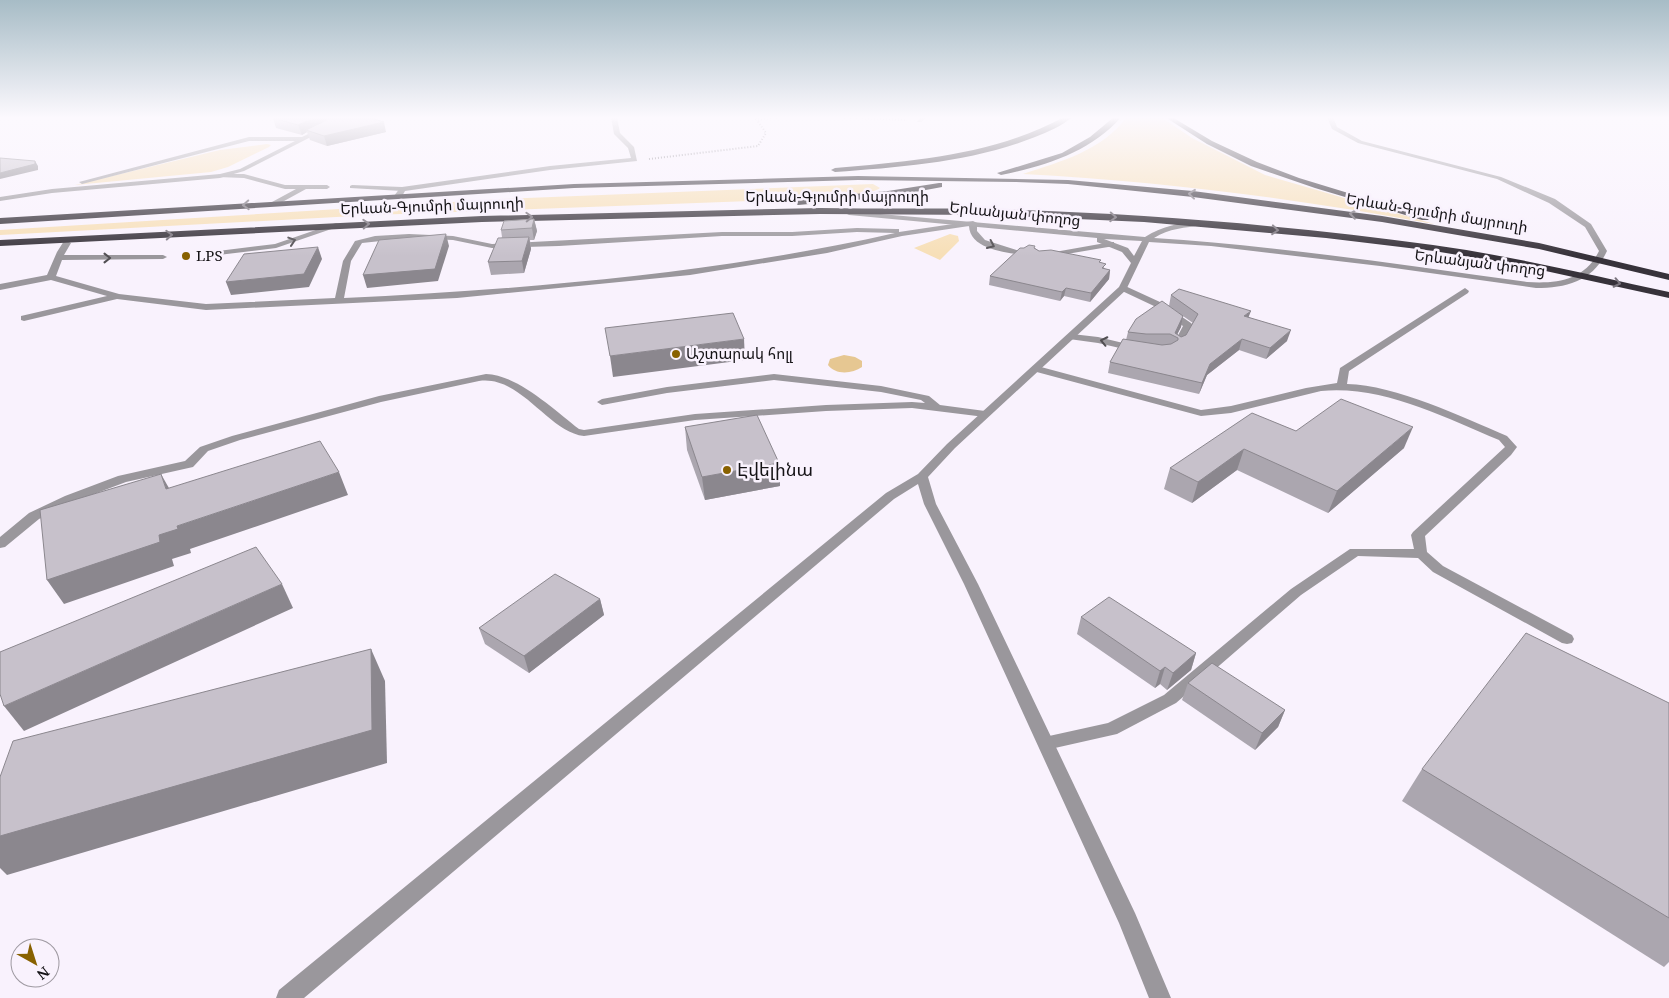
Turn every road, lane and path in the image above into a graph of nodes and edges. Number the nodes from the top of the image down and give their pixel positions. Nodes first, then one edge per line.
1 (153, 164) edge
2 (255, 164) edge
3 (597, 164) edge
4 (885, 164) edge
5 (1040, 164) edge
6 (1251, 164) edge
7 (1443, 164) edge
8 (220, 176) junction
9 (574, 186) junction
10 (328, 187) dead end
11 (352, 187) dead end
12 (303, 188) junction
13 (41, 192) junction
14 (400, 193) junction
15 (0, 199) edge
16 (275, 204) junction
17 (10, 210) dead end
18 (166, 210) junction
19 (820, 211) junction
20 (592, 215) junction
21 (0, 221) edge
22 (972, 223) junction
23 (1200, 223) junction
24 (339, 225) junction
25 (902, 234) junction
26 (1083, 235) junction
27 (1487, 236) junction
28 (120, 237) junction
29 (1147, 239) junction
30 (0, 243) edge
31 (67, 243) junction
32 (1111, 244) junction
33 (0, 252) edge
34 (1022, 253) edge
35 (210, 254) dead end
36 (1039, 256) edge
37 (163, 257) dead end
38 (59, 258) junction
39 (1135, 262) junction
40 (51, 277) junction
41 (1669, 277) edge
42 (0, 287) edge
43 (1123, 288) junction
44 (1465, 291) dead end
45 (1669, 295) edge
46 (118, 297) junction
47 (338, 300) junction
48 (24, 318) dead end
49 (1072, 337) junction
50 (1179, 343) edge
51 (1152, 350) edge
52 (1037, 369) junction
53 (1342, 385) junction
54 (602, 402) dead end
55 (938, 408) junction
56 (985, 414) junction
57 (922, 477) junction
58 (0, 544) edge
59 (1421, 554) junction
60 (1567, 639) dead end
61 (1046, 743) junction
62 (287, 998) edge
63 (1160, 998) edge

1 - 13 street
2 - 8 street
3 - 14 street
4 - 9 highway
5 - 20 highway
6 - 27 highway
7 - 29 street, Երևանյան փողոց
8 - 12 street
8 - 13 street
9 - 14 highway, Երևան-Գյումրի մայրուղի
27 -> 9 highway, Երևան-Գյումրի մայրուղի
10 - 12 street
11 - 14 street
12 - 16 street
13 - 15 street
14 - 16 highway, Երևան-Գյումրի մայրուղի
16 -> 18 highway, Երևան-Գյումրի մայրուղի
17 - 18 highway
18 - 21 highway, Երևան-Գյումրի մայրուղի
19 - 20 highway, Երևան-Գյումրի մայրուղի
19 - 22 street, Երևանյան փողոց
19 -> 23 highway, Երևան-Գյումրի մայրուղի
24 -> 20 highway, Երևան-Գյումրի մայրուղի
22 - 25 street
22 - 26 street, Երևանյան փողոց
22 -> 34 street
23 - 29 street
23 -> 45 highway, Երևան-Գյումրի մայրուղի
28 -> 24 highway, Երևան-Գյումրի մայրուղի
35 -> 24 street
25 - 47 street
25 - 47 street
26 - 29 street, Երևանյան փողոց
26 - 32 street
27 - 41 highway, Երևան-Գյումրի մայրուղի
28 - 30 highway, Երևան-Գյումրի մայրուղի
28 - 31 highway
29 - 39 street
31 - 33 highway
31 - 38 street
32 - 36 street
32 - 39 street
38 -> 37 street
38 - 40 street
39 - 43 street
40 - 42 street
40 - 46 street
43 - 49 street
43 - 50 street
44 - 53 street
46 - 47 street
46 - 48 street
51 -> 49 street
49 - 52 street
52 - 53 street
52 - 56 street
53 - 59 street
54 - 55 street
55 - 56 street
55 - 58 street
56 - 57 street
57 - 61 street
57 - 62 street
59 - 60 street
59 - 61 street
61 - 63 street

